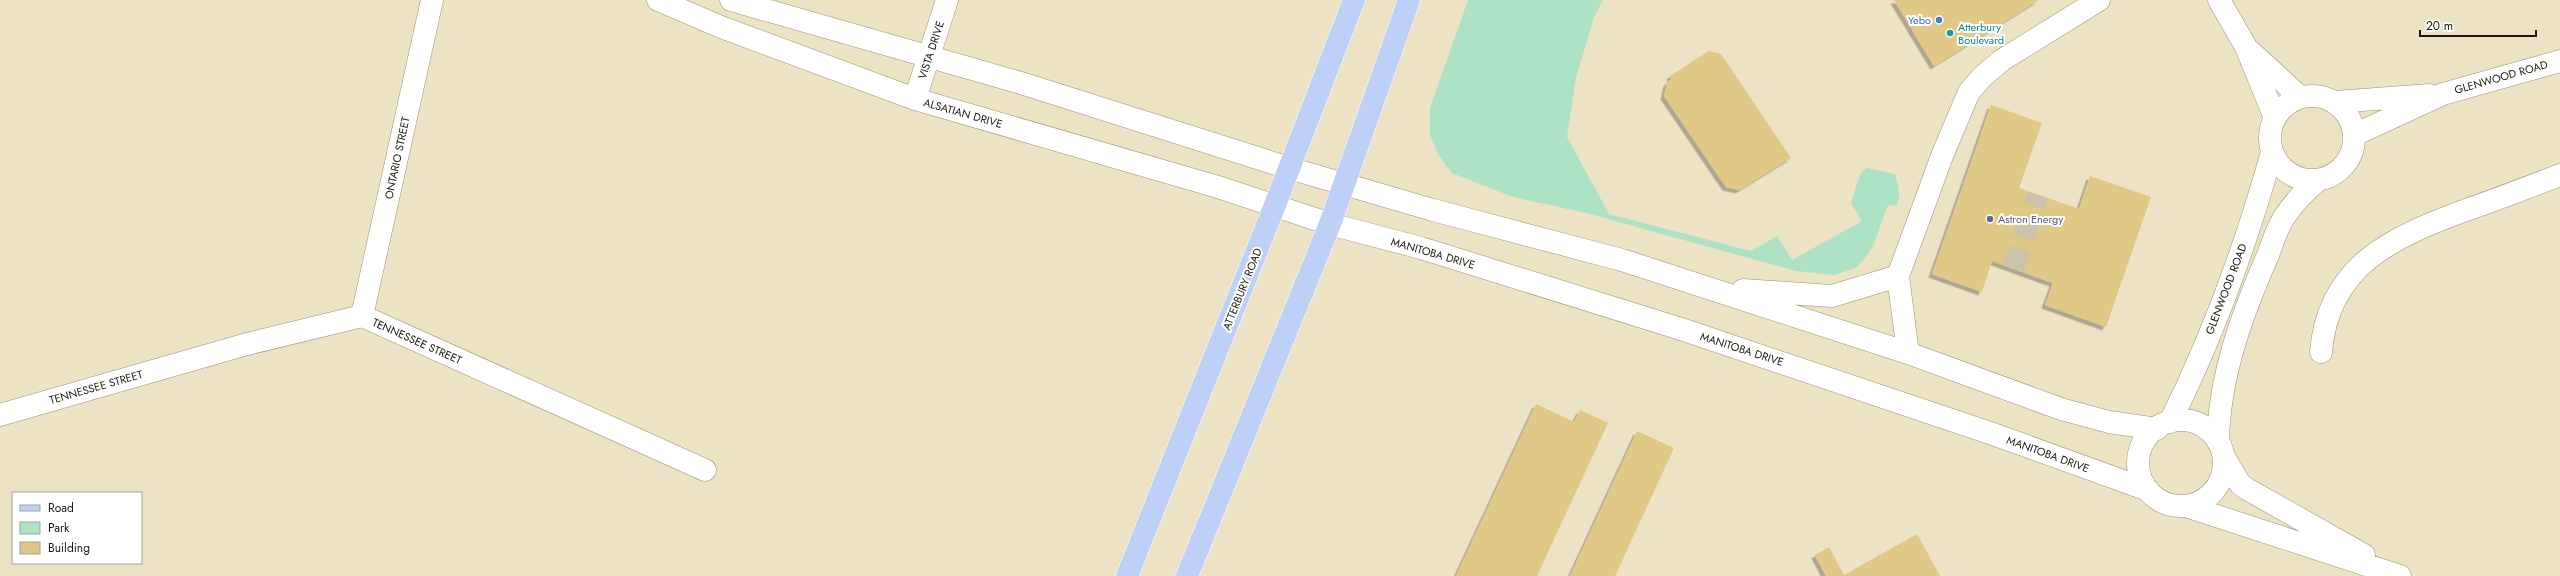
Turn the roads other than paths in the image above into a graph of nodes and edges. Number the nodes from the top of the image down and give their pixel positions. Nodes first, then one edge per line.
1 (432, 0) edge
2 (658, 0) edge
3 (731, 0) edge
4 (948, 0) edge
5 (1354, 0) edge
6 (1409, 0) edge
7 (2099, 0) edge
8 (2218, 0) edge
9 (2246, 47) junction
10 (930, 56) junction
11 (2560, 61) edge
12 (2443, 94) junction
13 (2300, 97) junction
14 (915, 99) junction
15 (2335, 102) junction
16 (2275, 118) junction
17 (2354, 135) junction
18 (2272, 152) junction
19 (1288, 168) junction
20 (2560, 175) edge
21 (2318, 180) junction
22 (1344, 184) junction
23 (1275, 205) junction
24 (1330, 224) junction
25 (1898, 276) junction
26 (1710, 287) junction
27 (362, 316) junction
28 (1908, 352) junction
29 (2320, 352) dead end
30 (0, 414) edge
31 (2163, 426) junction
32 (2220, 449) junction
33 (705, 470) dead end
34 (2148, 490) junction
35 (2186, 506) junction
36 (1127, 576) edge
37 (1187, 576) edge
38 (2401, 576) edge

1 - 27 street, ONTARIO STREET
2 - 14 street, ALSATIAN DRIVE
3 - 10 street
4 - 10 street, VISTA DRIVE
5 - 19 main road, ATTERBURY ROAD
6 - 22 main road
7 - 25 street
8 - 9 street
9 - 13 street
9 - 16 street
10 - 14 street, VISTA DRIVE
10 - 19 street
11 - 12 street, GLENWOOD ROAD
12 - 15 street, GLENWOOD ROAD
12 - 17 street, GLENWOOD ROAD
13 - 15 street
13 - 16 street
14 - 23 street, ALSATIAN DRIVE
15 - 17 street
16 - 18 street
17 - 21 street
18 - 21 street
18 - 31 street, GLENWOOD ROAD
19 - 22 street
19 - 23 main road, ATTERBURY ROAD
20 - 29 street
21 - 32 street
22 - 24 main road
22 - 26 street
23 - 24 street, ALSATIAN DRIVE
23 - 36 main road, ATTERBURY ROAD
24 - 34 street, MANITOBA DRIVE
24 - 37 main road
25 - 26 street
25 - 28 street
26 - 28 street
27 - 30 street, TENNESSEE STREET
27 - 33 street, TENNESSEE STREET
28 - 31 street
31 - 32 street
31 - 34 street
32 - 35 street
32 - 38 street
34 - 35 street
35 - 38 street

